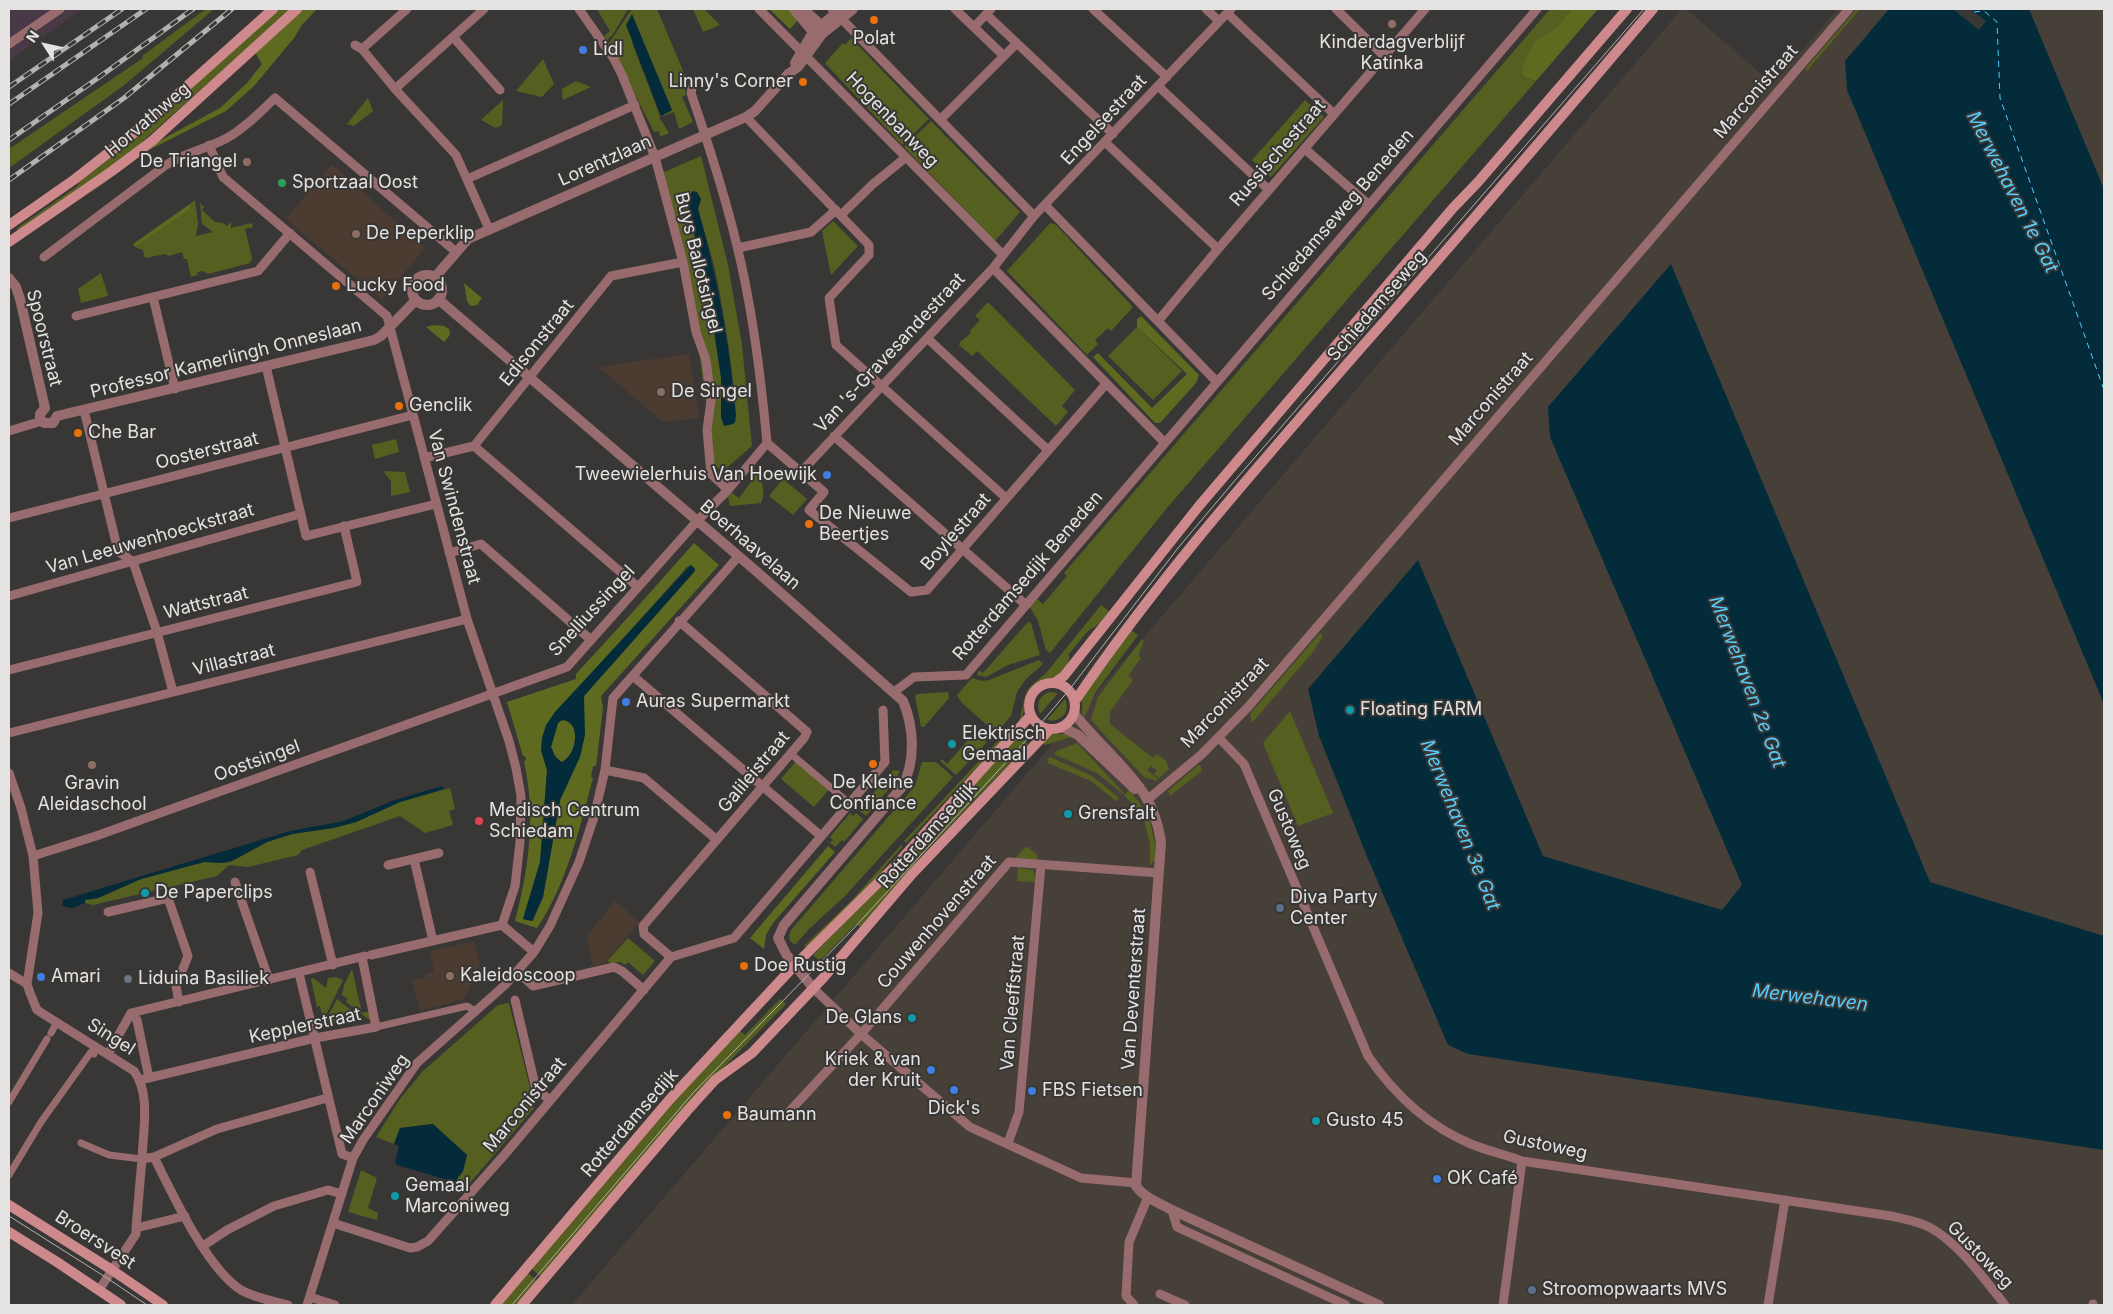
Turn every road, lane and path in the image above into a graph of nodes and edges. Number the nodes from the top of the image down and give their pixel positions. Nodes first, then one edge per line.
1 (60, 9) edge
2 (273, 9) edge
3 (297, 9) edge
4 (406, 9) edge
5 (484, 9) edge
6 (579, 9) edge
7 (759, 9) edge
8 (794, 9) edge
9 (803, 9) edge
10 (853, 9) edge
11 (955, 9) edge
12 (1093, 9) edge
13 (1206, 9) edge
14 (1336, 9) edge
15 (1426, 9) edge
16 (1537, 9) edge
17 (1627, 9) edge
18 (1653, 9) edge
19 (1849, 9) edge
20 (1229, 11) edge
21 (838, 12) edge
22 (988, 12) edge
23 (1219, 21) junction
24 (974, 27) junction
25 (818, 30) junction
26 (453, 37) junction
27 (9, 44) edge
28 (1016, 44) junction
29 (804, 54) junction
30 (1004, 56) junction
31 (1384, 56) junction
32 (1167, 77) junction
33 (1158, 86) junction
34 (396, 88) junction
35 (692, 88) dead end
36 (500, 90) dead end
37 (635, 105) junction
38 (1334, 114) junction
39 (746, 117) junction
40 (940, 119) junction
41 (1113, 134) junction
42 (705, 135) junction
43 (1106, 143) junction
44 (209, 145) junction
45 (1305, 149) junction
46 (655, 157) junction
47 (905, 158) junction
48 (468, 179) junction
49 (1269, 190) junction
50 (1368, 204) junction
51 (1045, 205) junction
52 (839, 213) junction
53 (1034, 216) junction
54 (9, 225) edge
55 (489, 229) junction
56 (290, 233) junction
57 (9, 242) edge
58 (738, 248) junction
59 (1218, 248) junction
60 (455, 251) junction
61 (1002, 254) junction
62 (44, 257) dead end
63 (683, 262) junction
64 (992, 268) junction
65 (435, 277) junction
66 (9, 278) edge
67 (153, 297) junction
68 (416, 300) junction
69 (438, 300) junction
70 (76, 316) dead end
71 (1158, 321) junction
72 (391, 326) junction
73 (927, 338) junction
74 (266, 366) junction
75 (530, 378) junction
76 (1217, 382) junction
77 (1106, 384) junction
78 (881, 386) junction
79 (175, 389) junction
80 (45, 408) junction
81 (84, 410) junction
82 (413, 415) junction
83 (57, 416) junction
84 (42, 421) junction
85 (9, 431) edge
86 (834, 436) junction
87 (767, 442) junction
88 (1165, 443) junction
89 (474, 446) junction
90 (285, 448) junction
91 (1048, 450) junction
92 (424, 458) junction
93 (801, 472) junction
94 (728, 490) junction
95 (104, 493) junction
96 (1006, 498) junction
97 (436, 504) junction
98 (300, 514) junction
99 (9, 518) edge
100 (697, 522) junction
101 (344, 526) junction
102 (963, 549) junction
103 (449, 553) junction
104 (738, 557) junction
105 (133, 562) junction
106 (638, 587) junction
107 (9, 596) edge
108 (1026, 605) junction
109 (467, 619) junction
110 (679, 621) junction
111 (157, 632) junction
112 (591, 640) junction
113 (9, 670) edge
114 (633, 676) junction
115 (1054, 683) junction
116 (173, 692) junction
117 (894, 692) junction
118 (492, 695) junction
119 (1075, 702) junction
120 (883, 710) dead end
121 (1074, 714) junction
122 (1031, 715) junction
123 (1062, 727) junction
124 (1050, 729) junction
125 (9, 733) edge
126 (1219, 738) junction
127 (791, 754) junction
128 (605, 770) junction
129 (9, 773) edge
130 (763, 787) junction
131 (1147, 800) junction
132 (849, 803) junction
133 (821, 836) junction
134 (717, 840) junction
135 (439, 853) dead end
136 (33, 856) junction
137 (414, 859) junction
138 (388, 865) dead end
139 (1041, 865) junction
140 (310, 872) dead end
141 (1159, 873) junction
142 (235, 882) dead end
143 (108, 912) dead end
144 (502, 925) junction
145 (432, 941) junction
146 (534, 952) junction
147 (366, 956) junction
148 (671, 957) junction
149 (333, 965) junction
150 (794, 966) junction
151 (9, 972) edge
152 (299, 972) junction
153 (518, 972) junction
154 (269, 980) junction
155 (27, 984) junction
156 (813, 988) junction
157 (644, 990) junction
158 (515, 1000) dead end
159 (179, 1002) junction
160 (476, 1012) junction
161 (131, 1013) junction
162 (57, 1022) junction
163 (376, 1027) junction
164 (861, 1034) junction
165 (315, 1038) junction
166 (100, 1053) junction
167 (145, 1079) junction
168 (327, 1098) junction
169 (550, 1100) junction
170 (9, 1102) edge
171 (788, 1113) dead end
172 (81, 1142) dead end
173 (1008, 1143) junction
174 (154, 1157) junction
175 (353, 1158) junction
176 (142, 1159) junction
177 (1522, 1161) junction
178 (9, 1175) edge
179 (1136, 1183) junction
180 (342, 1194) junction
181 (1148, 1197) junction
182 (1786, 1200) junction
183 (9, 1205) edge
184 (1172, 1210) junction
185 (185, 1216) junction
186 (333, 1223) junction
187 (136, 1228) junction
188 (9, 1232) edge
189 (203, 1246) junction
190 (112, 1270) junction
191 (99, 1290) junction
192 (1160, 1294) dead end
193 (308, 1301) edge
194 (108, 1302) edge
195 (121, 1305) edge
196 (162, 1305) edge
197 (288, 1305) edge
198 (335, 1305) edge
199 (495, 1305) edge
200 (522, 1305) edge
201 (1134, 1305) edge
202 (1185, 1305) edge
203 (1346, 1305) edge
204 (1379, 1305) edge
205 (1503, 1305) edge
206 (1768, 1305) edge
207 (2005, 1305) edge

1 - 27 street
2 - 54 main road, Horvathweg
3 - 57 main road, Horvathweg
4 - 34 street
5 - 26 street
6 - 37 street, Buys Ballotsingel
7 - 29 street, Hogenbanweg
8 - 25 street
9 - 25 street
10 - 21 street
11 - 24 street
12 - 32 street
13 - 23 street
14 - 31 street
15 - 31 street, Russischestraat
16 - 50 street, Schiedamseweg Beneden
17 - 115 main road, Schiedamseweg
18 - 119 main road, Schiedamseweg
19 - 126 street, Marconistraat
20 - 23 street, Engelsestraat
20 - 38 street
21 - 25 street
21 - 40 street, Hogenbanweg
22 - 24 street
22 - 28 street
23 - 32 street, Engelsestraat
24 - 30 street
25 - 29 street, Lorentzlaan
26 - 34 street
26 - 36 street
28 - 30 street
28 - 41 street
29 - 39 street, Lorentzlaan
29 - 47 street, Hogenbanweg
30 - 40 street
31 - 38 street, Russischestraat
32 - 33 street, Engelsestraat
33 - 41 street, Engelsestraat
33 - 49 street
34 - 48 street
35 - 42 street
37 - 46 street, Buys Ballotsingel
37 - 48 street
38 - 45 street, Russischestraat
39 - 42 street, Lorentzlaan
39 - 52 street
40 - 53 street, Hogenbanweg
41 - 43 street, Engelsestraat
42 - 46 street, Lorentzlaan
42 - 58 street
43 - 51 street, Engelsestraat
43 - 59 street
44 - 56 street
44 - 60 street
44 - 62 street
45 - 49 street, Russischestraat
45 - 50 street
46 - 55 street, Lorentzlaan
46 - 63 street, Buys Ballotsingel
47 - 52 street
47 - 61 street, Hogenbanweg
48 - 55 street
49 - 59 street, Russischestraat
50 - 76 street, Schiedamseweg Beneden
51 - 53 street, Engelsestraat
51 - 71 street
52 - 58 street
52 - 78 street
53 - 61 street, Engelsestraat
55 - 60 street, Lorentzlaan
56 - 67 street
56 - 72 street
58 - 87 street
59 - 71 street, Russischestraat
60 - 65 street, Lorentzlaan
61 - 64 street, Van 's-Gravesandestraat
63 - 75 street, Edisonstraat
63 - 94 street, Buys Ballotsingel
64 - 73 street, Van 's-Gravesandestraat
64 - 77 street
65 - 68 street
65 - 69 street
66 - 80 street, Spoorstraat
67 - 70 street
67 - 79 street
68 - 69 street
68 - 72 street, Professor Kamerlingh Onneslaan
69 - 75 street, Boerhaavelaan
71 - 76 street
72 - 74 street, Professor Kamerlingh Onneslaan
72 - 82 street, Van Swindenstraat
73 - 78 street, Van 's-Gravesandestraat
73 - 91 street
74 - 79 street, Professor Kamerlingh Onneslaan
74 - 90 street
75 - 89 street, Edisonstraat
75 - 100 street, Boerhaavelaan
76 - 88 street, Schiedamseweg Beneden
77 - 88 street
77 - 91 street, Boylestraat
78 - 86 street, Van 's-Gravesandestraat
78 - 96 street
79 - 81 street, Professor Kamerlingh Onneslaan
80 - 83 street
80 - 84 street
81 - 83 street, Professor Kamerlingh Onneslaan
81 - 95 street
82 - 90 street, Oosterstraat
82 - 92 street, Van Swindenstraat
83 - 84 street
84 - 85 street
86 - 93 street, Van 's-Gravesandestraat
86 - 102 street
87 - 93 street
87 - 94 street, Snelliussingel
88 - 108 street, Rotterdamsedijk Beneden
89 - 92 street
89 - 106 street
90 - 95 street, Oosterstraat
90 - 98 street
91 - 96 street, Boylestraat
92 - 97 street, Van Swindenstraat
93 - 102 street, Boylestraat
94 - 100 street, Snelliussingel
95 - 99 street, Oosterstraat
95 - 105 street
96 - 102 street, Boylestraat
97 - 101 street
97 - 103 street, Van Swindenstraat
98 - 101 street
98 - 105 street, Van Leeuwenhoeckstraat
100 - 104 street, Boerhaavelaan
100 - 106 street, Snelliussingel
101 - 111 street, Wattstraat
102 - 108 street
103 - 109 street, Van Swindenstraat
103 - 112 street
104 - 110 street, Marconiweg
104 - 117 street, Boerhaavelaan
105 - 107 street, Van Leeuwenhoeckstraat
105 - 111 street
106 - 112 street, Snelliussingel
108 - 117 street, Rotterdamsedijk Beneden
109 - 116 street, Villastraat
109 - 118 street, Van Swindenstraat
110 - 114 street, Marconiweg
110 - 127 street, Galileistraat
111 - 113 street, Wattstraat
111 - 116 street
112 - 118 street, Snelliussingel
114 - 128 street, Marconiweg
114 - 130 street
115 - 119 main road
115 - 122 main road
116 - 125 street, Villastraat
117 - 150 street, Boerhaavelaan
118 - 136 street, Oostsingel
118 - 144 street, Van Swindenstraat
119 - 121 main road
120 - 132 street
121 - 123 main road
121 - 131 street, Van Deventerstraat
122 - 124 main road
122 - 150 main road, Rotterdamsedijk
123 - 124 main road
123 - 131 street, Van Deventerstraat
124 - 156 main road, Rotterdamsedijk
126 - 131 street, Marconistraat
126 - 177 street, Gustoweg
127 - 130 street, Galileistraat
127 - 132 street
128 - 134 street
128 - 146 street, Marconiweg
129 - 136 street
130 - 133 street
130 - 134 street, Galileistraat
131 - 141 street, Van Deventerstraat
132 - 133 street
133 - 148 street
134 - 148 street, Galileistraat
135 - 137 street
136 - 155 street
137 - 138 street
137 - 145 street
139 - 141 street, Couwenhovenstraat
139 - 164 street, Couwenhovenstraat
139 - 173 street, Van Cleeffstraat
140 - 149 street
141 - 179 street, Van Deventerstraat
142 - 154 street
143 - 159 street
144 - 145 street
144 - 146 street
145 - 147 street
146 - 153 street, Marconiweg
147 - 149 street
147 - 163 street
148 - 157 street, Marconistraat
149 - 152 street
150 - 156 street
150 - 199 main road, Rotterdamsedijk
151 - 155 street
152 - 154 street
152 - 165 street
153 - 157 street
153 - 160 street, Marconiweg
154 - 159 street
155 - 162 street, Singel
156 - 164 street
156 - 200 main road, Rotterdamsedijk
157 - 169 street, Marconistraat
158 - 169 street
159 - 161 street
160 - 163 street, Kepplerstraat
160 - 175 street, Marconiweg
161 - 166 street
161 - 167 street, Singel
162 - 166 street, Singel
162 - 170 street
163 - 165 street, Kepplerstraat
164 - 171 street, Couwenhovenstraat
164 - 173 street
165 - 167 street, Kepplerstraat
165 - 168 street
166 - 167 street, Singel
166 - 178 street
167 - 176 street, Singel
168 - 174 street
168 - 175 street
169 - 186 street, Marconistraat
172 - 176 street
173 - 179 street
174 - 176 street
174 - 185 street
175 - 180 street, Marconiweg
176 - 187 street, Singel
177 - 182 street, Gustoweg
177 - 205 street
179 - 181 street
180 - 186 street, Marconiweg
180 - 189 street
181 - 184 street
181 - 201 street
182 - 206 street
182 - 207 street, Gustoweg
183 - 190 main road, Broersvest
184 - 203 street
184 - 204 street
185 - 187 street
185 - 189 street
186 - 193 street, Marconiweg
187 - 190 street
188 - 191 main road
189 - 197 street
190 - 191 street
190 - 196 main road, Broersvest
191 - 194 main road
192 - 202 street
193 - 198 street
194 - 195 main road

